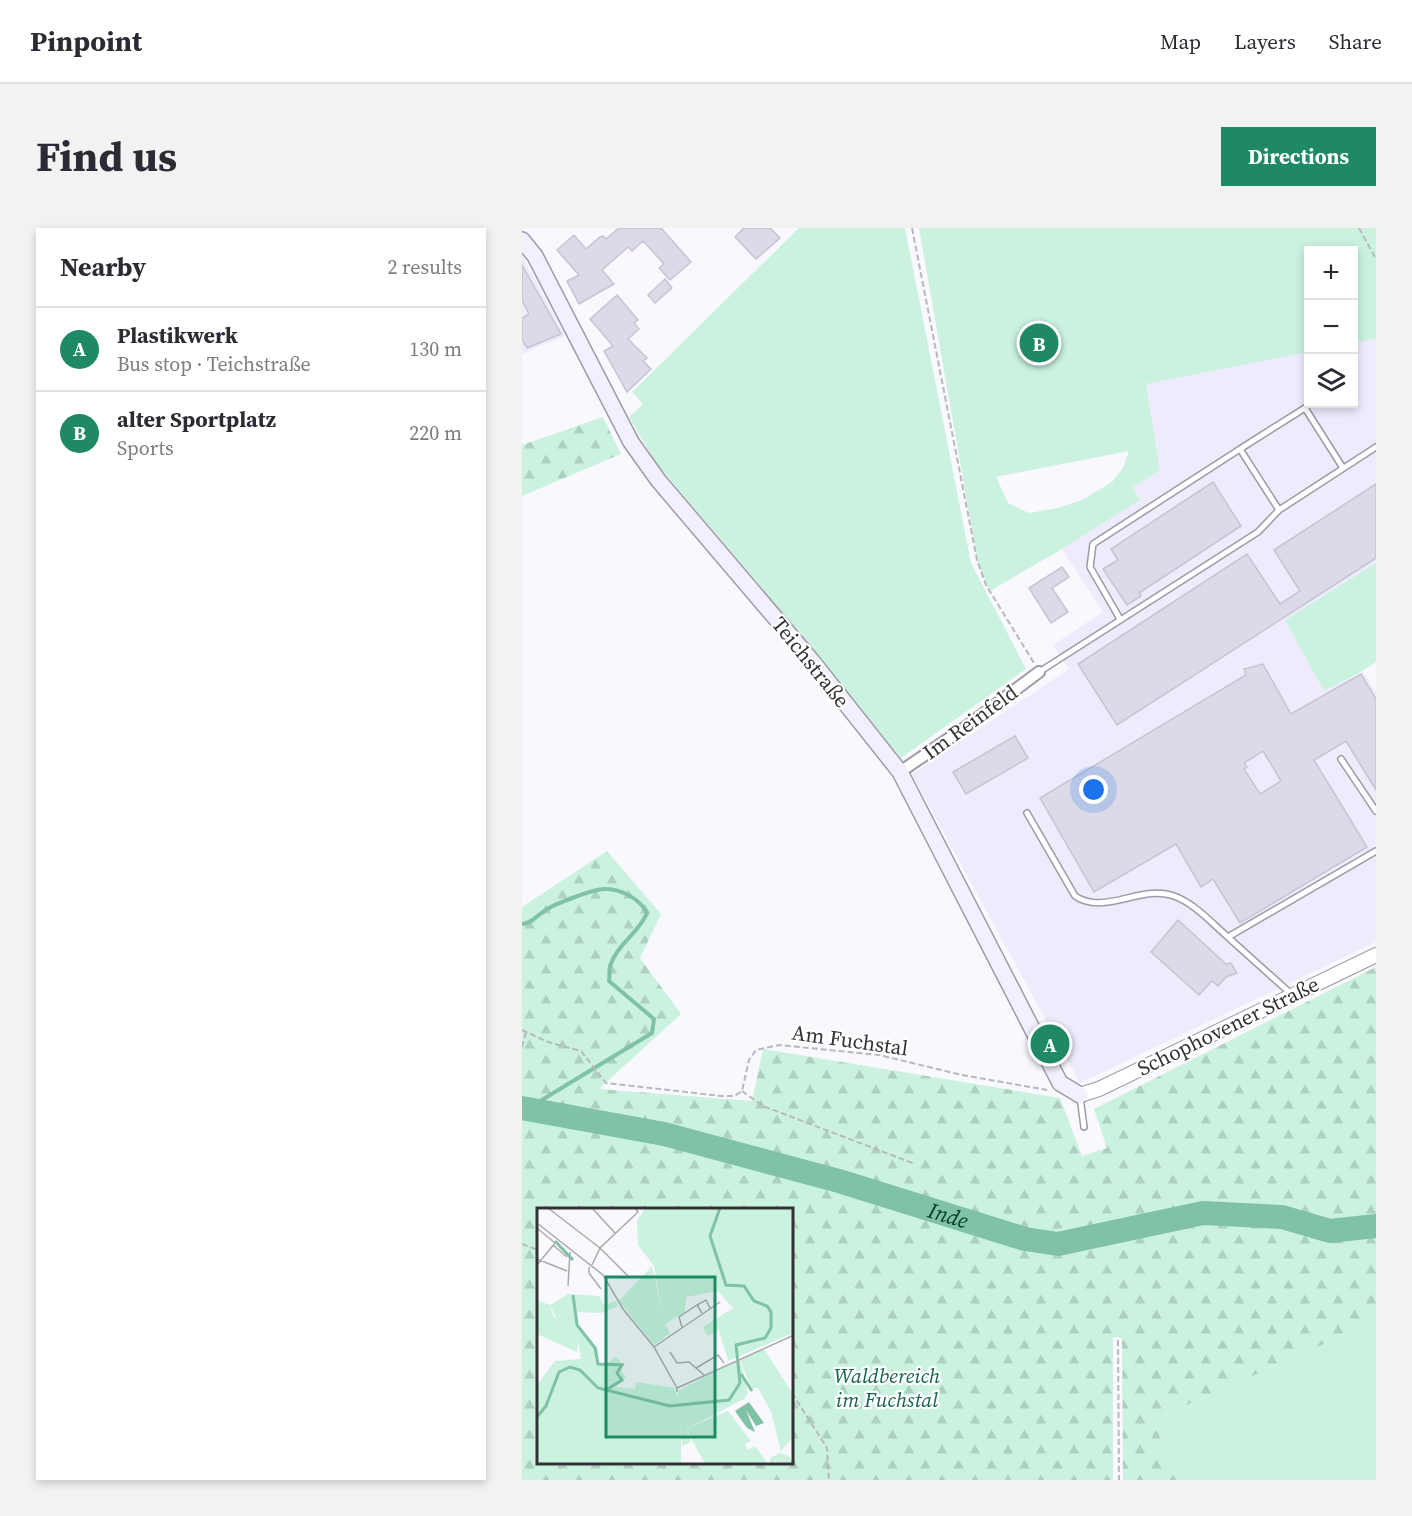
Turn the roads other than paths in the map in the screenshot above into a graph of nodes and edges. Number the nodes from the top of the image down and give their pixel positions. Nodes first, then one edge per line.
1 (522, 240) edge
2 (1376, 447) edge
3 (1240, 449) junction
4 (1342, 468) junction
5 (1279, 510) junction
6 (1120, 619) junction
7 (1039, 672) joint
8 (1341, 759) dead end
9 (900, 772) junction
10 (1376, 811) edge
11 (1027, 813) dead end
12 (1376, 851) edge
13 (1228, 937) junction
14 (1376, 955) edge
15 (1292, 995) junction
16 (1080, 1095) junction
17 (1084, 1127) dead end

1 - 9 main road, Teichstraße
2 - 4 lane
3 - 4 lane
3 - 5 lane
3 - 6 lane
4 - 5 lane
5 - 6 lane
6 - 7 lane
7 - 9 street, Im Reinfeld
8 - 10 lane
9 - 16 main road, Teichstraße
11 - 13 lane
12 - 13 lane
13 - 15 lane
14 - 15 street, Schophovener Straße
15 - 16 street, Schophovener Straße
16 - 17 lane

